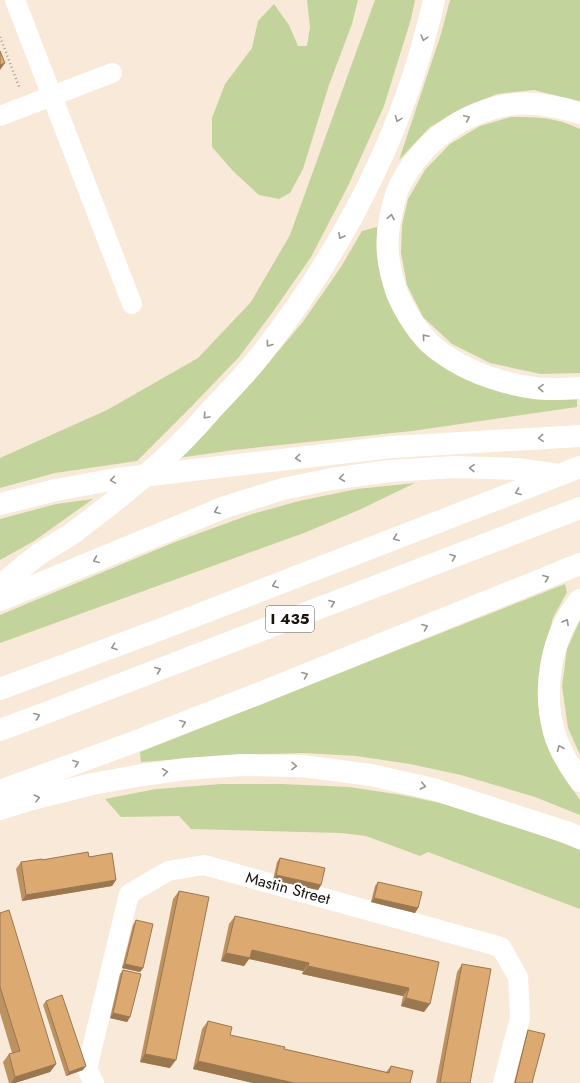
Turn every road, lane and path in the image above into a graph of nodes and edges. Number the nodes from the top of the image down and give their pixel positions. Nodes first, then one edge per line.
1 (14, 0) edge
2 (434, 0) edge
3 (0, 37) edge
4 (112, 73) dead end
5 (52, 96) junction
6 (26, 105) junction
7 (580, 113) edge
8 (0, 116) edge
9 (132, 304) dead end
10 (580, 388) edge
11 (580, 436) edge
12 (580, 468) edge
13 (580, 478) edge
14 (0, 504) edge
15 (580, 508) edge
16 (580, 564) edge
17 (0, 586) edge
18 (0, 600) edge
19 (580, 600) edge
20 (0, 689) edge
21 (0, 730) edge
22 (580, 781) edge
23 (0, 791) edge
24 (0, 809) edge
25 (580, 838) edge
26 (94, 1083) edge
27 (503, 1083) edge

1 - 5 street
2 -> 17 highway
3 - 6 path
4 - 5 street
5 - 6 street
5 - 9 street
6 - 8 street
10 -> 7 highway
11 -> 14 highway
12 -> 20 highway, I 435
13 -> 18 highway
21 -> 15 highway, I 435
23 -> 16 highway
22 -> 19 highway
24 -> 25 highway
26 - 27 street, Mastin Street

